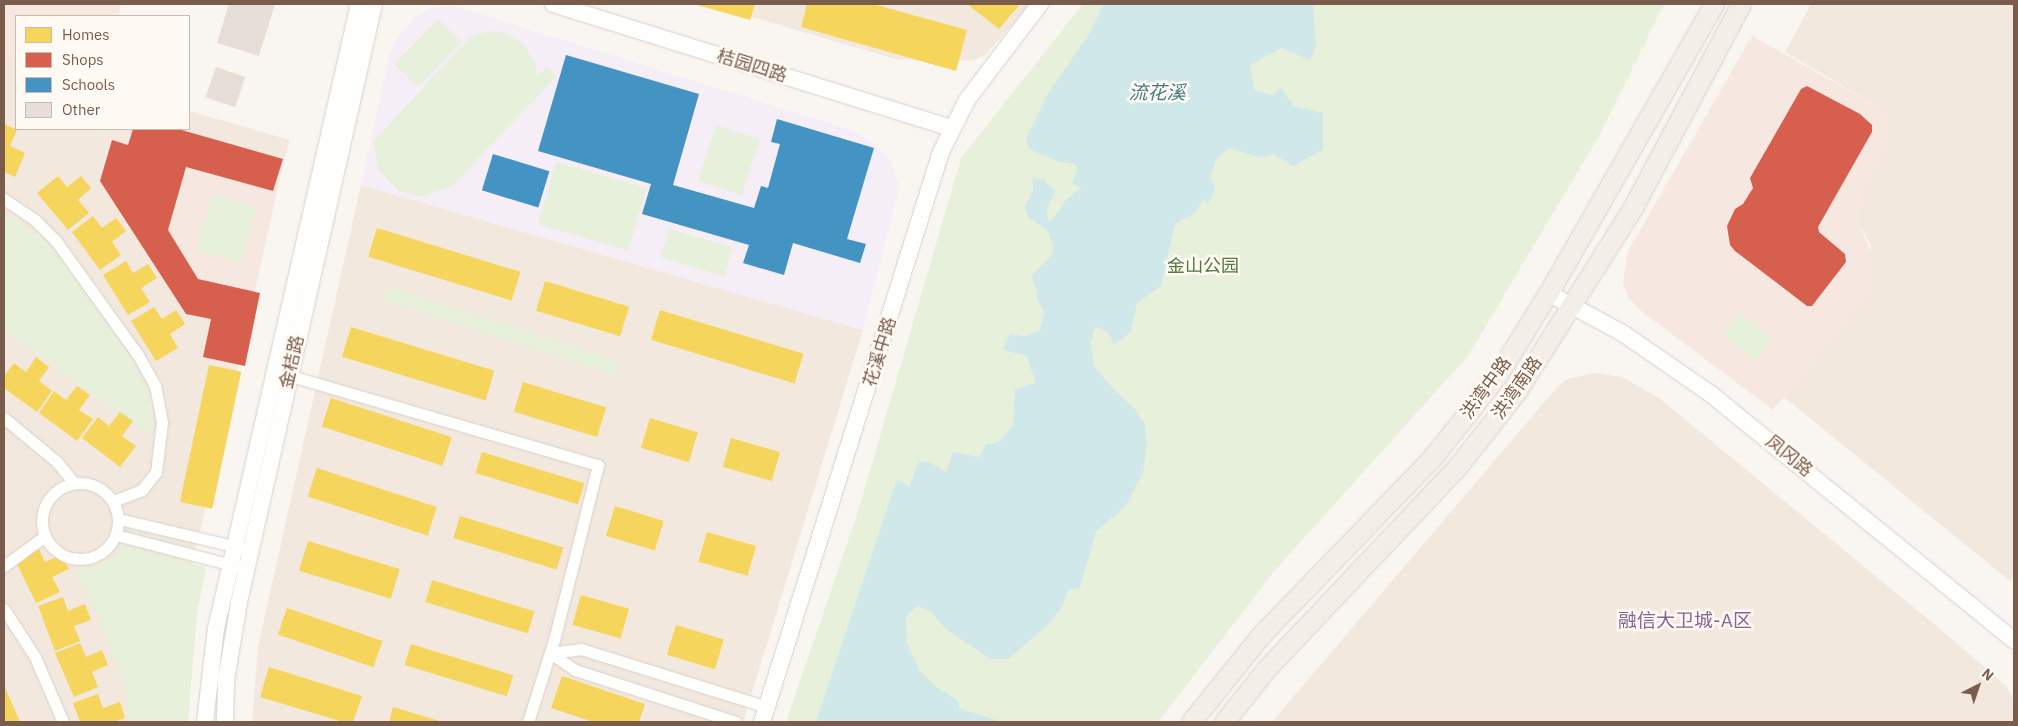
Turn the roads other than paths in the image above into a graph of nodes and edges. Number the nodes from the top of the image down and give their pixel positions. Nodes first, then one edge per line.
1 (359, 4) edge
2 (374, 4) edge
3 (553, 4) edge
4 (1040, 4) edge
5 (1714, 4) edge
6 (1740, 4) edge
7 (951, 128) junction
8 (4, 199) edge
9 (1548, 293) junction
10 (1572, 306) junction
11 (282, 374) junction
12 (4, 418) edge
13 (74, 483) junction
14 (113, 501) junction
15 (119, 519) junction
16 (116, 535) junction
17 (45, 536) junction
18 (243, 548) junction
19 (4, 566) edge
20 (239, 566) junction
21 (4, 609) edge
22 (2014, 640) edge
23 (550, 652) junction
24 (764, 715) edge
25 (63, 722) edge
26 (204, 722) edge
27 (225, 722) edge
28 (528, 722) edge
29 (736, 722) edge
30 (1191, 722) edge
31 (1224, 722) edge

1 - 11 main road
2 - 11 main road, 金桔路
3 - 7 main road, 桔园四路
4 - 7 main road, 花溪中路
5 - 9 main road, 洪湾中路
6 - 10 main road, 洪湾南路
7 - 24 main road, 花溪中路
8 - 14 street
9 - 10 main road, 凤冈路
9 - 30 main road, 洪湾中路
10 - 22 main road, 凤冈路
10 - 31 main road, 洪湾南路
11 - 18 main road, 金桔路
11 - 23 street
12 - 13 street
13 - 14 street
13 - 17 street
14 - 15 street
15 - 16 street
15 - 18 street
16 - 17 street
16 - 20 street
17 - 19 street
18 - 20 main road, 金桔路
20 - 26 main road
20 - 27 main road, 金桔路
21 - 25 street
23 - 24 street
23 - 28 street
23 - 29 street

